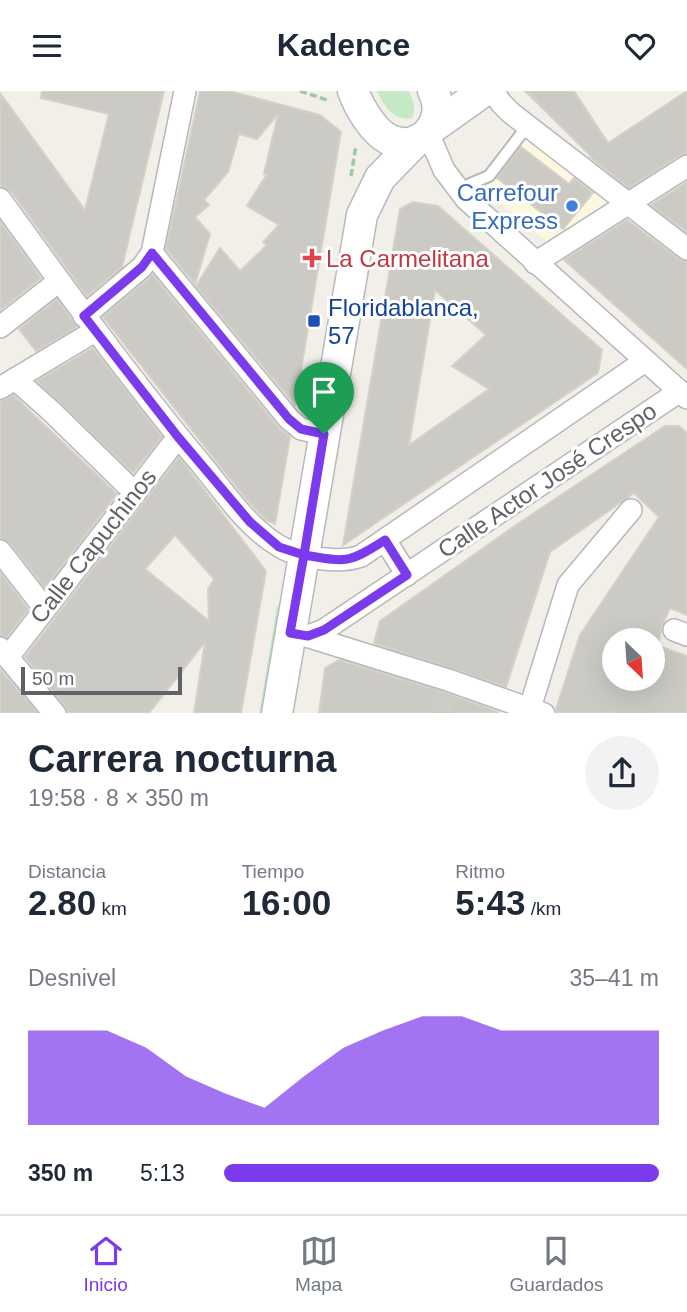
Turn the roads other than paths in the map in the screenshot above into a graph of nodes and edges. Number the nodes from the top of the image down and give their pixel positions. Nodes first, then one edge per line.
1 (186, 91) edge
2 (483, 91) edge
3 (493, 91) edge
4 (435, 93) edge
5 (343, 97) edge
6 (528, 125) junction
7 (426, 134) junction
8 (687, 166) edge
9 (458, 189) junction
10 (0, 199) edge
11 (628, 204) junction
12 (687, 249) edge
13 (152, 253) junction
14 (535, 263) junction
15 (59, 281) junction
16 (90, 323) junction
17 (0, 327) edge
18 (645, 361) junction
19 (7, 383) edge
20 (683, 394) edge
21 (324, 434) junction
22 (178, 437) junction
23 (134, 492) junction
24 (631, 510) dead end
25 (385, 540) junction
26 (0, 551) edge
27 (304, 555) junction
28 (407, 575) junction
29 (45, 609) junction
30 (299, 635) junction
31 (4, 652) edge
32 (537, 711) edge
33 (55, 713) edge
34 (277, 713) edge

1 - 13 street
2 - 4 main road
2 - 7 main road
3 - 6 street
4 - 7 main road
5 - 7 main road
6 - 9 lane
6 - 11 street
7 - 9 street
7 - 21 main road
8 - 11 street
9 - 14 street
10 - 15 street, Calle Actor José Crespo
11 - 12 street
11 - 14 street
13 - 16 street
13 - 21 street
14 - 18 street
15 - 16 street, Calle Actor José Crespo
15 - 17 street
16 - 19 street
16 - 22 street, Calle Actor José Crespo
18 - 20 street
18 - 25 street, Calle Actor José Crespo
19 - 23 street
20 - 28 street, Calle Actor José Crespo
21 - 27 main road
22 - 23 street, Calle Capuchinos
22 - 27 street, Calle Actor José Crespo
23 - 29 street, Calle Capuchinos
24 - 32 street
25 - 27 street, Calle Actor José Crespo
25 - 28 street
26 - 29 street
27 - 30 main road
28 - 30 street, Calle Actor José Crespo
29 - 31 street, Calle Capuchinos
30 - 32 street
30 - 34 main road
31 - 33 street

